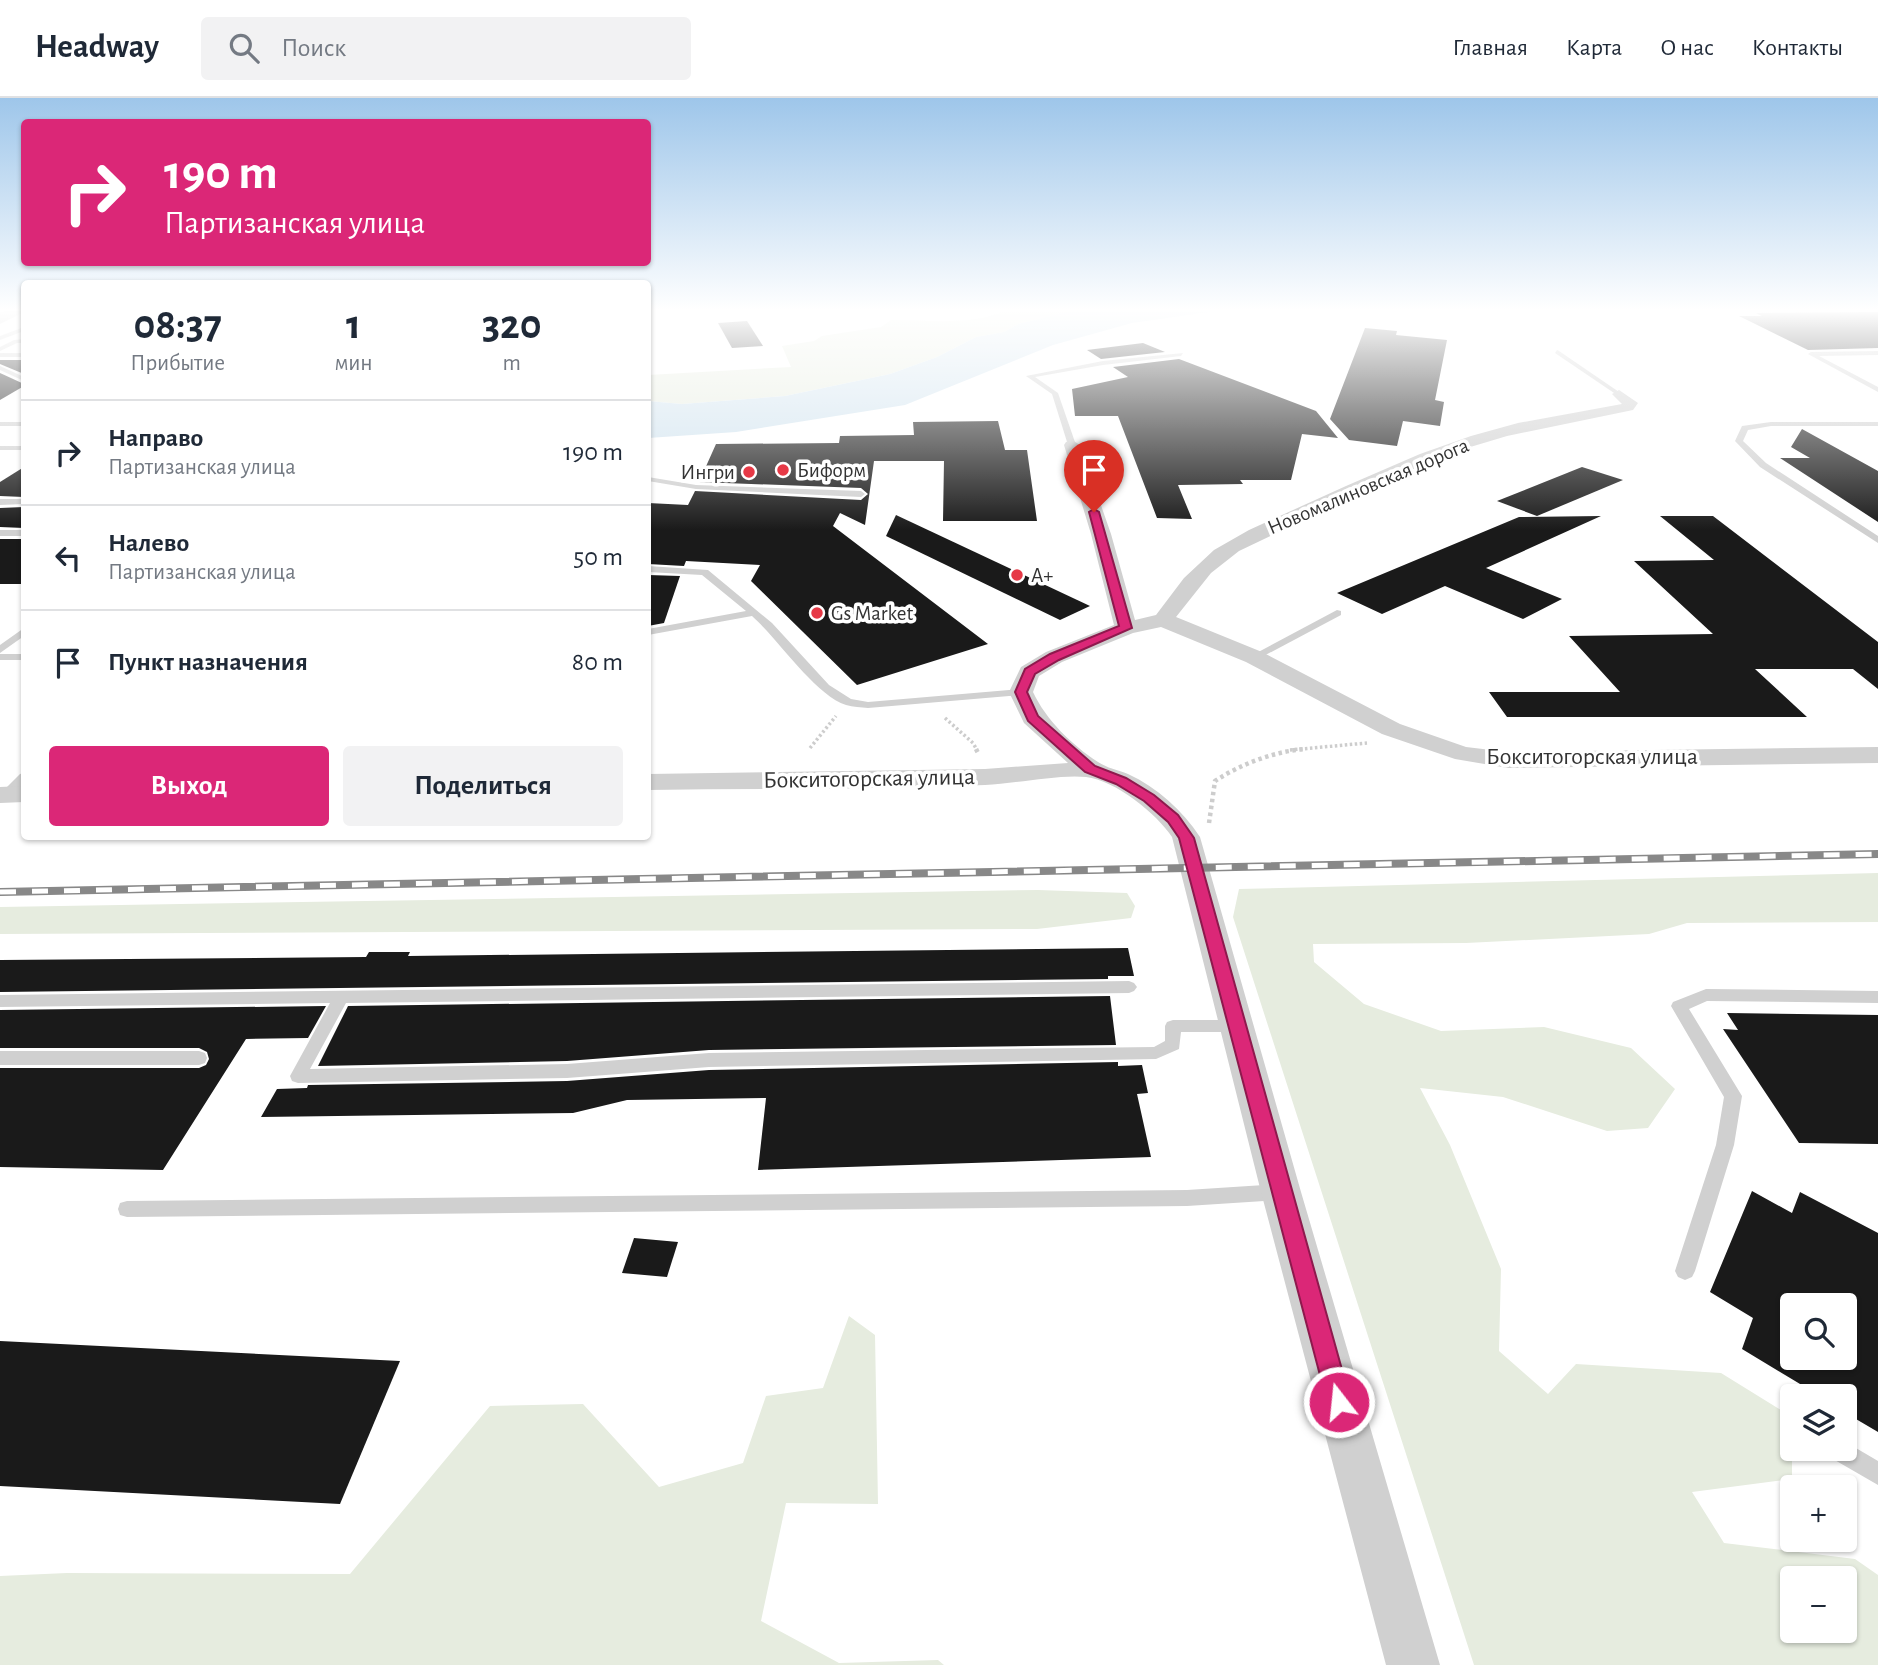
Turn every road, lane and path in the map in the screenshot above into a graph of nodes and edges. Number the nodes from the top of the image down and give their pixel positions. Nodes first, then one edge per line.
1 (1041, 384) edge
2 (1604, 384) edge
3 (1619, 394) joint
4 (0, 424) edge
5 (21, 424) edge
6 (1878, 424) edge
7 (1072, 445) joint
8 (0, 448) edge
9 (21, 448) edge
10 (651, 480) edge
11 (862, 494) dead end
12 (0, 502) edge
13 (21, 502) edge
14 (0, 533) edge
15 (21, 533) edge
16 (1878, 540) edge
17 (651, 569) edge
18 (1337, 612) dead end
19 (753, 613) junction
20 (1163, 620) junction
21 (1126, 628) junction
22 (651, 631) edge
23 (21, 633) edge
24 (0, 650) edge
25 (0, 657) edge
26 (21, 657) edge
27 (1254, 657) junction
28 (1021, 692) junction
29 (924, 699) junction
30 (848, 702) junction
31 (1391, 729) junction
32 (810, 748) dead end
33 (1878, 755) edge
34 (983, 762) dead end
35 (1090, 769) junction
36 (651, 782) edge
37 (1209, 831) dead end
38 (1129, 987) dead end
39 (341, 997) junction
40 (1878, 997) edge
41 (0, 1001) edge
42 (1236, 1026) junction
43 (0, 1058) edge
44 (199, 1058) dead end
45 (1281, 1192) junction
46 (127, 1209) dead end
47 (1685, 1271) dead end
48 (1857, 1461) edge
49 (1878, 1474) edge
50 (1413, 1665) edge

1 - 7 lane
2 - 3 lane
3 - 20 street, Новомалиновская дорога
4 - 5 lane
6 - 16 lane
7 - 21 street
8 - 9 lane
10 - 11 lane
12 - 13 lane
14 - 15 lane
17 - 19 lane
18 - 27 lane
19 - 22 lane
19 - 30 lane
20 - 21 street
20 - 27 street, Бокситогорская улица
21 - 28 street
23 - 24 lane
25 - 26 lane
27 - 31 street, Бокситогорская улица
28 - 29 lane
28 - 35 street
29 - 30 lane
29 - 34 path
30 - 32 path
31 - 33 street, Бокситогорская улица
31 - 37 path
35 - 36 street, Бокситогорская улица
35 - 42 street
38 - 39 lane
39 - 41 lane
39 - 42 lane
40 - 47 lane
42 - 45 street
43 - 44 lane
45 - 46 lane
45 - 50 street
48 - 49 lane

